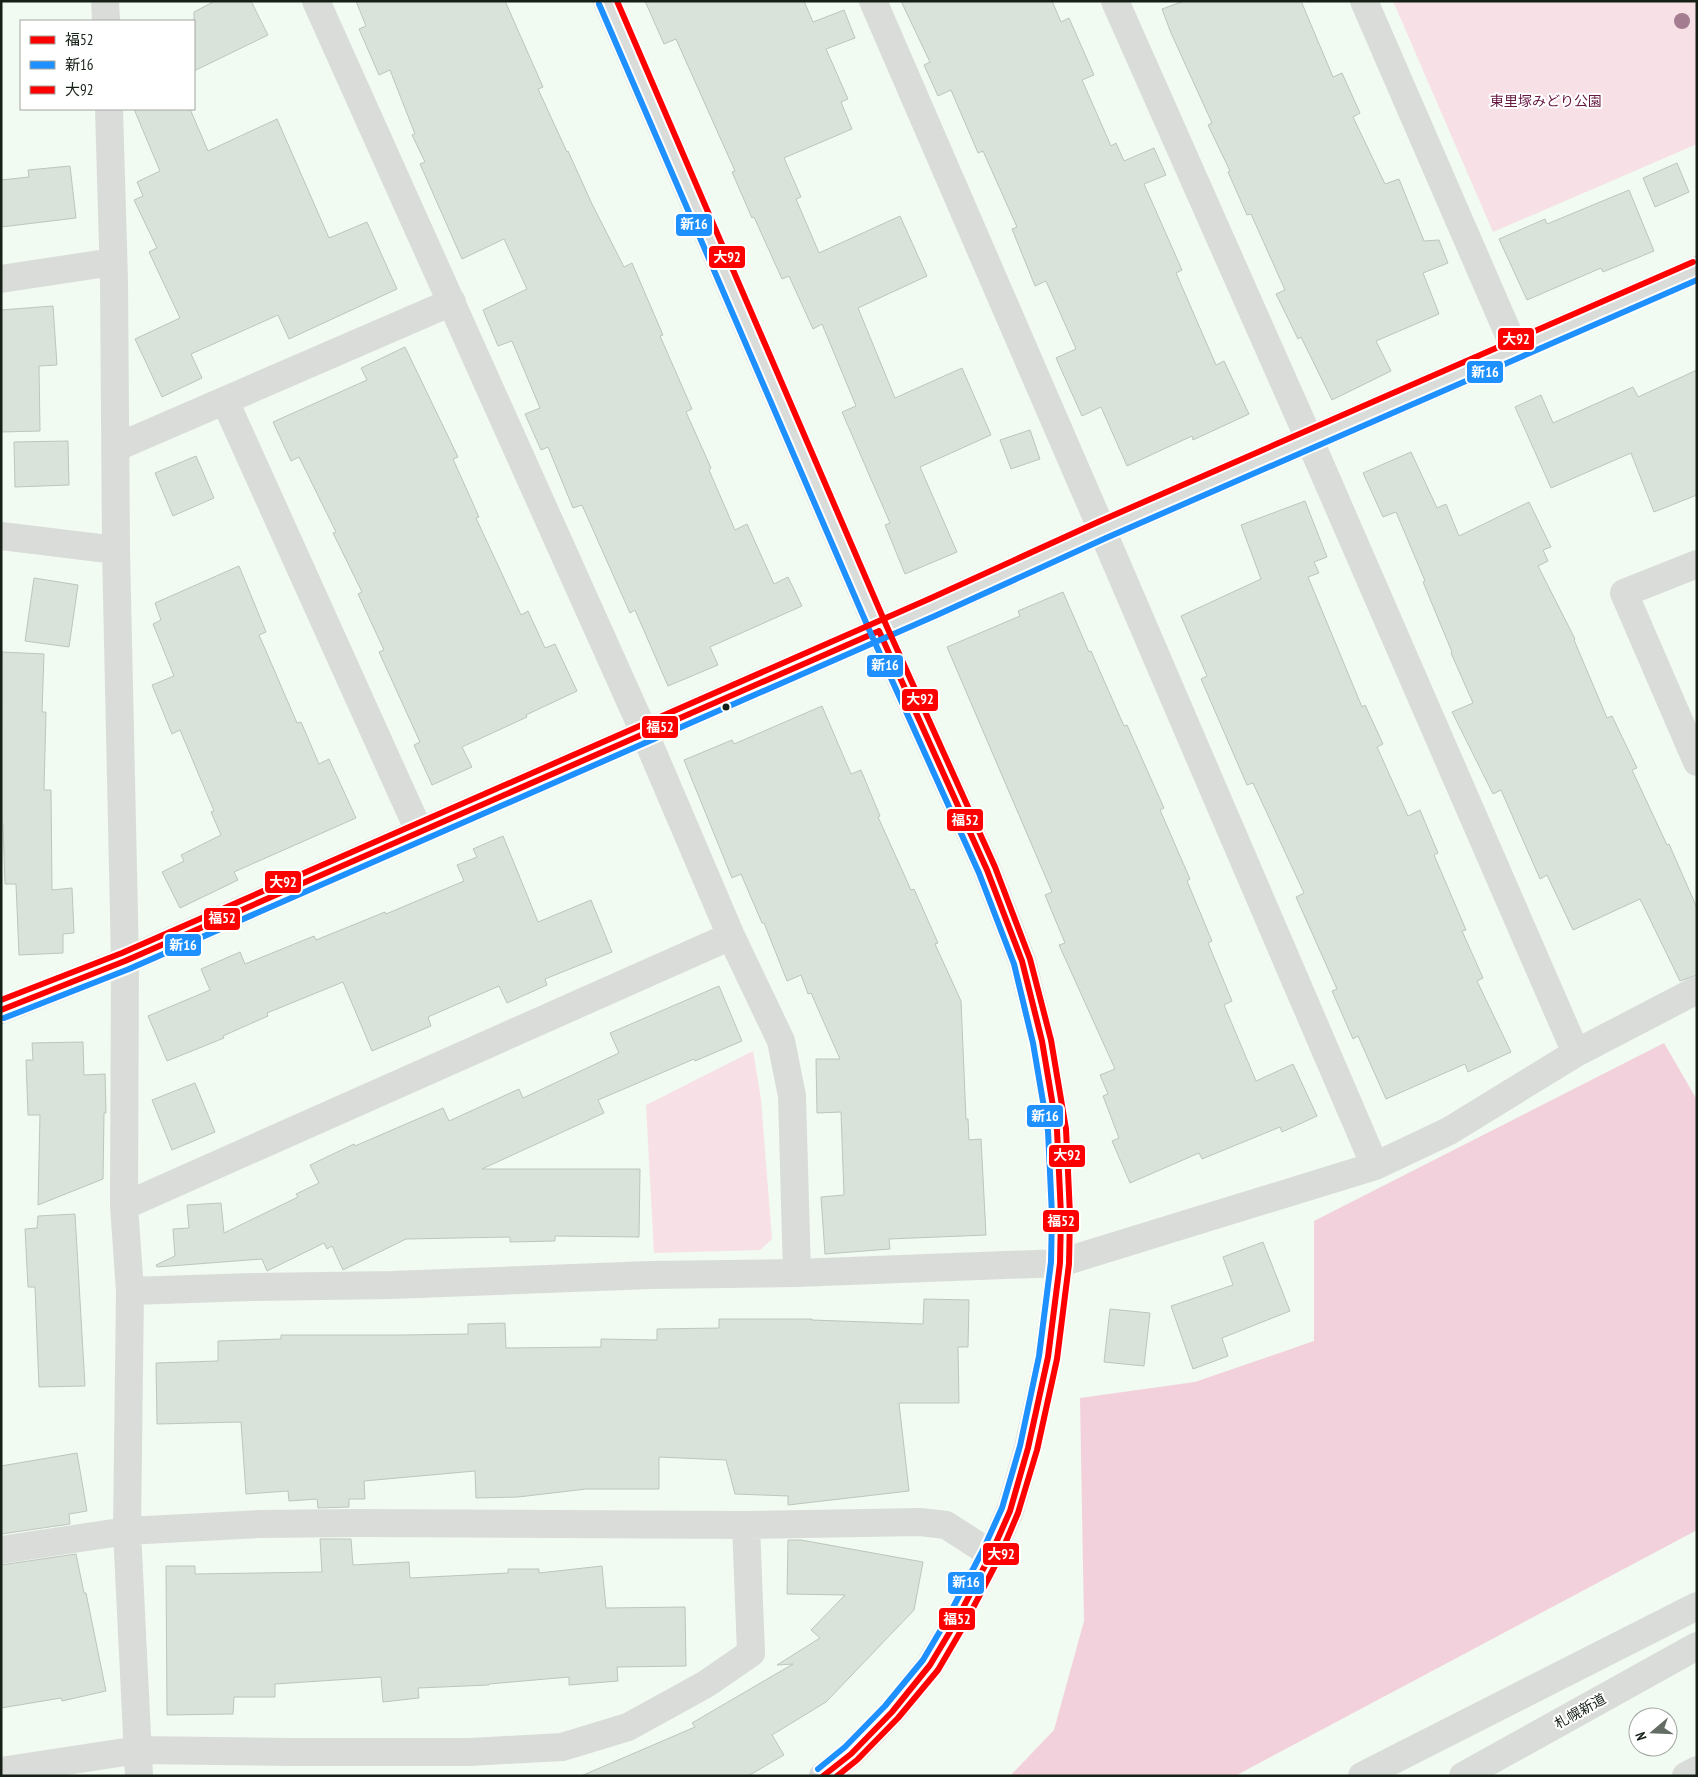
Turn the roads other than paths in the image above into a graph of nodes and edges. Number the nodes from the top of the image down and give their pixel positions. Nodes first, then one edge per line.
1 (106, 1) edge
2 (316, 1) edge
3 (607, 1) edge
4 (873, 1) edge
5 (1114, 1) edge
6 (1364, 1) edge
7 (106, 20) edge
8 (108, 110) edge
9 (113, 262) junction
10 (1697, 270) edge
11 (1, 279) edge
12 (452, 302) junction
13 (1515, 349) junction
14 (225, 400) junction
15 (1310, 441) junction
16 (115, 448) junction
17 (1102, 530) junction
18 (1, 536) edge
19 (116, 550) junction
20 (1697, 564) edge
21 (880, 631) junction
22 (644, 732) junction
23 (1697, 762) edge
24 (419, 831) junction
25 (730, 936) junction
26 (125, 961) junction
27 (1697, 990) edge
28 (1, 1010) edge
29 (1576, 1053) junction
30 (1375, 1166) junction
31 (124, 1206) junction
32 (1060, 1263) junction
33 (797, 1273) junction
34 (130, 1291) junction
35 (746, 1524) junction
36 (127, 1530) junction
37 (1, 1550) edge
38 (991, 1554) junction
39 (1697, 1606) edge
40 (1697, 1646) edge
41 (138, 1763) edge
42 (1697, 1770) edge
43 (1, 1771) edge
44 (823, 1776) edge
45 (1362, 1776) edge
46 (1463, 1776) edge
47 (1686, 1776) edge

1 - 7 main road
2 - 12 main road
3 - 21 main road
4 - 17 main road
5 - 15 main road
6 - 13 main road
8 - 9 main road
9 - 11 main road
9 - 16 main road
10 - 13 main road
12 - 14 main road
12 - 22 main road
13 - 15 main road
14 - 16 main road
14 - 24 main road
15 - 17 main road
15 - 29 main road
16 - 19 main road
17 - 21 main road
17 - 30 main road
18 - 19 main road
19 - 26 main road
20 - 23 main road
21 - 22 main road
21 - 32 main road
22 - 24 main road
22 - 25 main road
24 - 26 main road
25 - 31 main road
25 - 33 main road
26 - 28 main road
26 - 31 main road
27 - 29 main road
29 - 30 main road
30 - 32 main road
31 - 34 main road
32 - 33 main road
32 - 38 main road
33 - 34 main road
34 - 36 main road
35 - 36 main road
35 - 38 main road
35 - 41 main road
36 - 37 main road
36 - 41 main road
38 - 44 main road
39 - 45 main road
40 - 46 main road, 札幌新道
41 - 43 main road
42 - 47 main road

